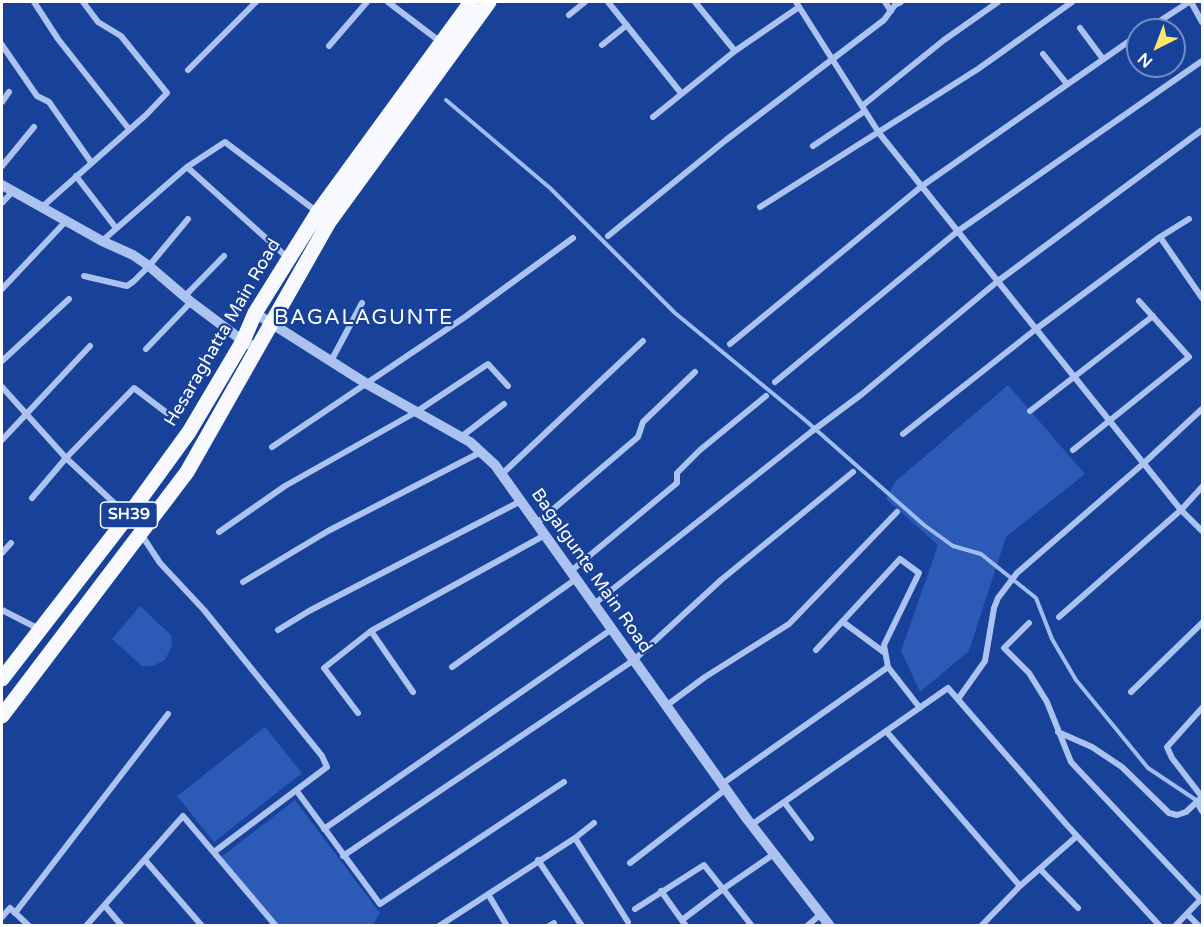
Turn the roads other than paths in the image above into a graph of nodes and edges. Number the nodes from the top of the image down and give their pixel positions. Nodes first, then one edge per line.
1 (34, 2) edge
2 (83, 2) edge
3 (256, 2) edge
4 (367, 2) edge
5 (388, 2) edge
6 (471, 2) edge
7 (489, 2) edge
8 (585, 2) edge
9 (608, 2) edge
10 (885, 2) edge
11 (901, 2) edge
12 (998, 2) edge
13 (1072, 2) edge
14 (1190, 2) edge
15 (698, 3) edge
16 (798, 4) edge
17 (891, 11) junction
18 (569, 15) dead end
19 (1165, 18) edge
20 (1203, 22) edge
21 (627, 25) junction
22 (1080, 28) dead end
23 (1126, 43) edge
24 (2, 45) edge
25 (602, 45) dead end
26 (329, 46) dead end
27 (447, 47) junction
28 (735, 51) junction
29 (1043, 54) dead end
30 (1103, 58) junction
31 (832, 59) junction
32 (1203, 61) edge
33 (188, 70) dead end
34 (1067, 84) junction
35 (9, 92) dead end
36 (681, 93) junction
37 (2, 102) edge
38 (863, 108) junction
39 (653, 117) dead end
40 (34, 128) dead end
41 (129, 129) junction
42 (1203, 130) edge
43 (879, 132) junction
44 (813, 146) dead end
45 (91, 162) junction
46 (2, 166) edge
47 (187, 167) junction
48 (76, 176) junction
49 (2, 184) edge
50 (922, 186) junction
51 (13, 191) junction
52 (2, 203) edge
53 (42, 207) junction
54 (760, 207) dead end
55 (323, 217) junction
56 (188, 219) dead end
57 (1189, 219) dead end
58 (66, 220) junction
59 (116, 228) junction
60 (958, 231) junction
61 (608, 236) dead end
62 (1160, 237) junction
63 (573, 238) dead end
64 (102, 241) junction
65 (224, 256) dead end
66 (288, 258) junction
67 (149, 266) junction
68 (84, 276) dead end
69 (998, 281) junction
70 (2, 289) edge
71 (1203, 298) edge
72 (69, 299) dead end
73 (188, 299) junction
74 (1139, 301) dead end
75 (362, 303) dead end
76 (255, 313) junction
77 (1153, 316) junction
78 (272, 324) junction
79 (1036, 329) junction
80 (243, 341) junction
81 (644, 341) dead end
82 (729, 344) dead end
83 (90, 346) dead end
84 (146, 349) dead end
85 (258, 349) junction
86 (2, 361) edge
87 (331, 361) junction
88 (695, 372) dead end
89 (1074, 376) junction
90 (775, 382) dead end
91 (367, 384) junction
92 (508, 386) dead end
93 (2, 387) edge
94 (766, 396) dead end
95 (504, 404) dead end
96 (1203, 409) edge
97 (1030, 411) dead end
98 (416, 412) junction
99 (167, 413) dead end
100 (26, 414) junction
101 (1109, 420) junction
102 (903, 434) dead end
103 (461, 437) junction
104 (2, 440) edge
105 (272, 447) dead end
106 (1073, 450) dead end
107 (482, 452) junction
108 (66, 458) junction
109 (1144, 464) junction
110 (853, 472) dead end
111 (502, 474) junction
112 (1203, 488) edge
113 (32, 498) dead end
114 (521, 501) junction
115 (1181, 510) junction
116 (897, 512) dead end
117 (129, 516) junction
118 (537, 523) junction
119 (1203, 531) edge
120 (219, 532) dead end
121 (140, 533) junction
122 (545, 535) junction
123 (11, 543) dead end
124 (2, 554) edge
125 (574, 575) junction
126 (243, 582) dead end
127 (594, 604) junction
128 (2, 610) edge
129 (1059, 616) dead end
130 (843, 622) junction
131 (1029, 623) dead end
132 (1203, 623) edge
133 (39, 629) junction
134 (612, 629) junction
135 (278, 630) dead end
136 (371, 631) junction
137 (816, 650) dead end
138 (885, 653) junction
139 (634, 660) junction
140 (452, 667) dead end
141 (888, 667) junction
142 (2, 679) edge
143 (413, 692) dead end
144 (1131, 692) dead end
145 (958, 699) junction
146 (666, 706) junction
147 (920, 708) junction
148 (1203, 708) edge
149 (358, 713) dead end
150 (168, 714) dead end
151 (2, 716) edge
152 (886, 731) junction
153 (1058, 732) junction
154 (564, 782) dead end
155 (724, 787) junction
156 (296, 790) junction
157 (1200, 799) edge
158 (784, 802) junction
159 (1203, 811) edge
160 (594, 823) dead end
161 (751, 825) junction
162 (324, 829) junction
163 (1077, 836) junction
164 (575, 837) junction
165 (811, 838) dead end
166 (214, 852) junction
167 (774, 854) junction
168 (343, 856) junction
169 (145, 860) junction
170 (538, 860) junction
171 (630, 863) dead end
172 (1040, 869) junction
173 (1020, 886) junction
174 (723, 889) junction
175 (661, 891) junction
176 (488, 894) junction
177 (1202, 899) edge
178 (105, 906) junction
179 (1078, 908) dead end
180 (635, 909) dead end
181 (15, 913) junction
182 (821, 914) junction
183 (1187, 914) junction
184 (2, 917) edge
185 (628, 922) dead end
186 (684, 923) edge
187 (29, 926) edge
188 (86, 926) edge
189 (122, 926) edge
190 (202, 926) edge
191 (276, 926) edge
192 (439, 926) edge
193 (507, 926) edge
194 (582, 926) edge
195 (752, 926) edge
196 (807, 926) edge
197 (830, 926) edge
198 (981, 926) edge
199 (1160, 926) edge
200 (1175, 926) edge
201 (1199, 926) edge

1 - 41 street
2 - 41 street
3 - 33 street
4 - 26 street
5 - 27 street
6 - 27 main road, Hesaraghatta Main Road
7 - 27 main road, Hesaraghatta Main Road
8 - 18 street
9 - 21 street
10 - 17 street
11 - 17 street
12 - 38 street
13 - 43 street
14 - 19 street
14 - 20 street
15 - 28 street
16 - 28 street
16 - 31 street
17 - 31 street
21 - 25 street
21 - 36 street
22 - 30 street
23 - 30 street
24 - 45 street
27 - 55 main road, Hesaraghatta Main Road
28 - 36 street
29 - 34 street
30 - 34 street
31 - 38 street
31 - 61 street
32 - 60 street
34 - 50 street
35 - 37 street
36 - 39 street
38 - 43 street
38 - 44 street
40 - 46 street
41 - 45 street
42 - 69 street
43 - 50 street
43 - 54 street
45 - 48 street
47 - 55 street
47 - 59 street
47 - 66 street
48 - 53 street
48 - 59 street
49 - 51 street
50 - 60 street
50 - 82 street
51 - 52 street
51 - 53 street
53 - 58 street
55 - 66 main road, Hesaraghatta Main Road / SH39
55 - 78 main road, Hesaraghatta Main Road
56 - 67 street
57 - 62 street
58 - 64 street
58 - 70 street
59 - 64 street
60 - 69 street
60 - 90 street
62 - 71 street
62 - 79 street
63 - 91 street
64 - 67 street
65 - 73 street
66 - 76 main road, Hesaraghatta Main Road / SH39
67 - 68 street
67 - 73 street
69 - 79 street
69 - 127 street
72 - 86 street
73 - 80 street
73 - 84 street
74 - 77 street
75 - 87 street
76 - 78 street, Bagalgunte Main Road
76 - 80 main road, Hesaraghatta Main Road / SH39
77 - 89 street
77 - 101 street
78 - 85 main road, Hesaraghatta Main Road
78 - 87 street, Bagalgunte Main Road
79 - 89 street
79 - 102 street
80 - 85 street
80 - 117 main road, Hesaraghatta Main Road / SH39
81 - 111 street
83 - 100 street
85 - 121 main road, Hesaraghatta Main Road
87 - 91 street, Bagalgunte Main Road
88 - 118 street
89 - 97 street
89 - 101 street
91 - 98 street, Bagalgunte Main Road
91 - 105 street
92 - 98 street
93 - 100 street
94 - 125 street
95 - 103 street
96 - 109 street
98 - 103 street, Bagalgunte Main Road
98 - 120 street
99 - 108 street
100 - 104 street
100 - 108 street
101 - 106 street
101 - 109 street
103 - 107 street, Bagalgunte Main Road
107 - 111 street, Bagalgunte Main Road
107 - 126 street
108 - 113 street
108 - 117 street
109 - 115 street
109 - 145 street
110 - 139 street
111 - 114 street, Bagalgunte Main Road
112 - 115 street
114 - 118 street, Bagalgunte Main Road
114 - 135 street
115 - 119 street
115 - 129 street
116 - 146 street
117 - 133 main road, Hesaraghatta Main Road / SH39
118 - 122 street, Bagalgunte Main Road
121 - 151 main road, Hesaraghatta Main Road
121 - 156 street
122 - 125 street, Bagalgunte Main Road
122 - 136 street
123 - 124 street
125 - 127 street, Bagalgunte Main Road
125 - 140 street
127 - 134 street, Bagalgunte Main Road
128 - 133 street
130 - 137 street
130 - 138 street
130 - 138 street
131 - 153 street
132 - 144 street
133 - 142 main road, Hesaraghatta Main Road / SH39
134 - 139 street, Bagalgunte Main Road
134 - 162 street
136 - 143 street
136 - 149 street
138 - 141 street
139 - 146 street, Bagalgunte Main Road
139 - 168 street
141 - 147 street
141 - 155 street
145 - 147 street
145 - 163 street
146 - 155 street, Bagalgunte Main Road
147 - 152 street
148 - 157 street
150 - 181 street
152 - 158 street
152 - 173 street
153 - 157 street
153 - 177 street
154 - 168 street
155 - 161 street, Bagalgunte Main Road
155 - 171 street
156 - 162 street
156 - 166 street
157 - 159 street
158 - 161 street
158 - 165 street
160 - 164 street
161 - 167 street, Bagalgunte Main Road
162 - 168 street
163 - 172 street
163 - 199 street
164 - 170 street
164 - 185 street
166 - 169 street
166 - 191 street
167 - 174 street
167 - 182 street, Bagalgunte Main Road
169 - 178 street
169 - 190 street
170 - 176 street
170 - 194 street
172 - 173 street
172 - 179 street
173 - 198 street
174 - 175 street
174 - 186 street
174 - 195 street
175 - 180 street
175 - 186 street
176 - 192 street
176 - 193 street
177 - 183 street
178 - 188 street
178 - 189 street
181 - 184 street
181 - 187 street
182 - 196 street
182 - 197 street, Bagalgunte Main Road
183 - 200 street
183 - 201 street

